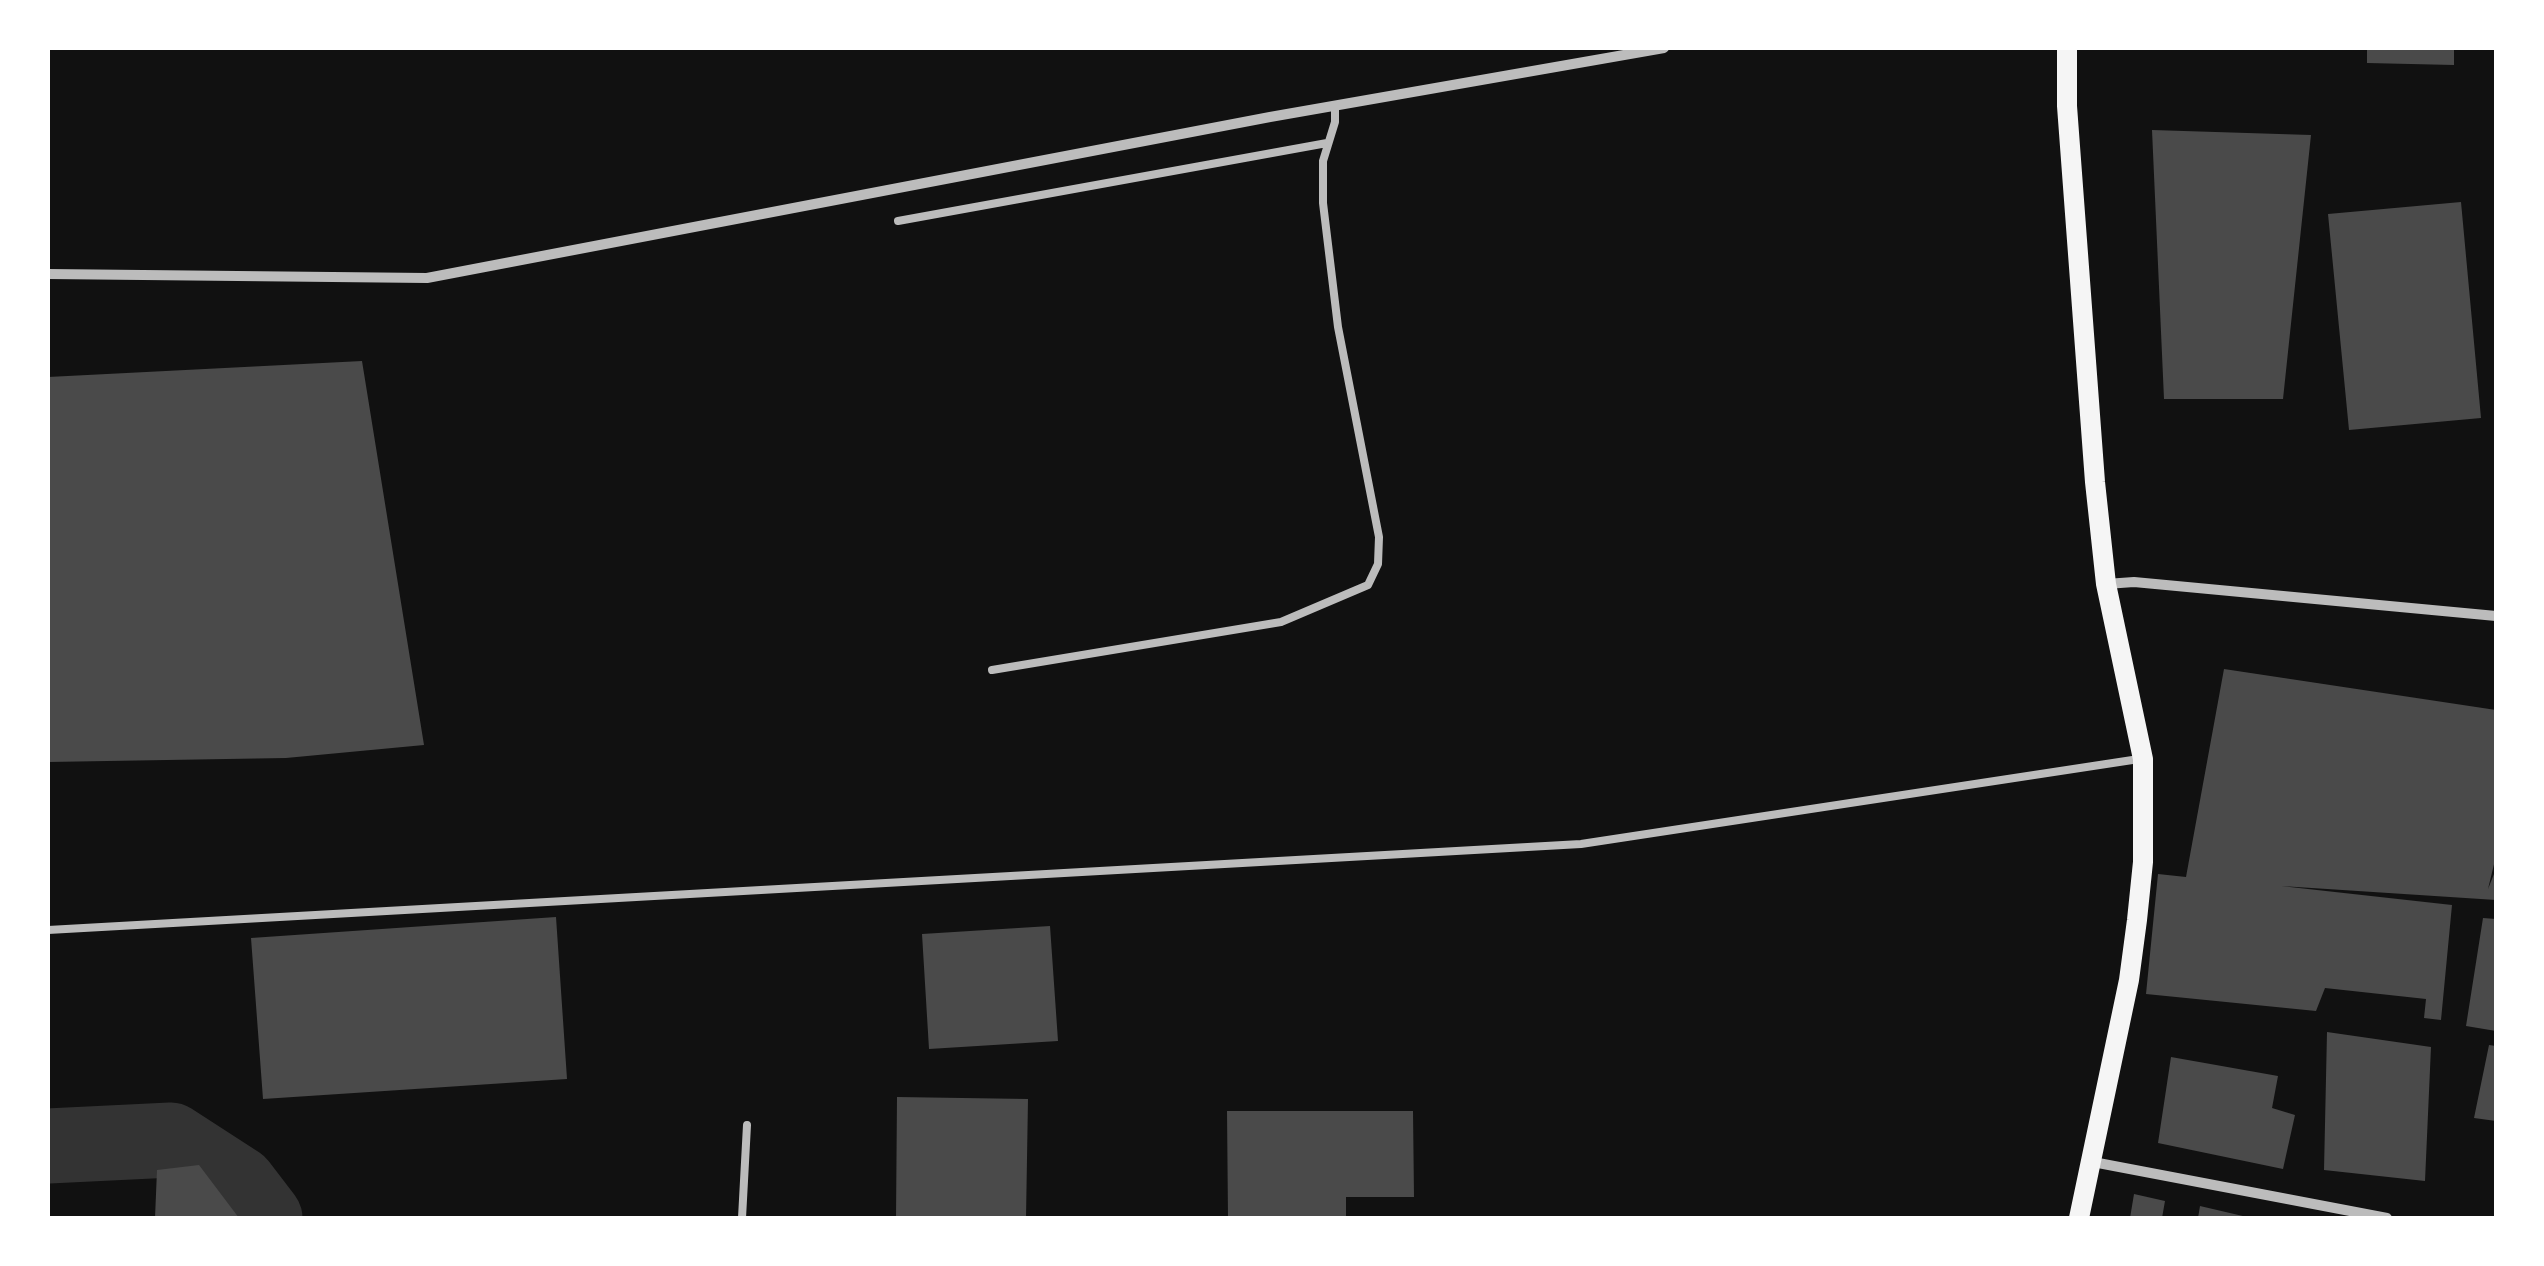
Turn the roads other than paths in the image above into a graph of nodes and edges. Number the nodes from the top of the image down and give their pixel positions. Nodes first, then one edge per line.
1 (1664, 48) edge
2 (2067, 48) edge
3 (1335, 105) junction
4 (1327, 143) junction
5 (898, 221) dead end
6 (48, 274) edge
7 (2106, 584) junction
8 (2496, 616) edge
9 (992, 670) dead end
10 (2143, 759) junction
11 (48, 930) edge
12 (747, 1124) dead end
13 (2093, 1162) junction
14 (742, 1218) edge
15 (2079, 1218) edge
16 (2387, 1218) edge

1 - 3 street
2 - 7 main road
3 - 4 lane
3 - 6 street
4 - 5 lane
4 - 9 lane
7 - 8 street
7 - 10 main road
10 - 11 lane
10 - 13 main road
12 - 14 lane
13 - 15 main road
13 - 16 street

